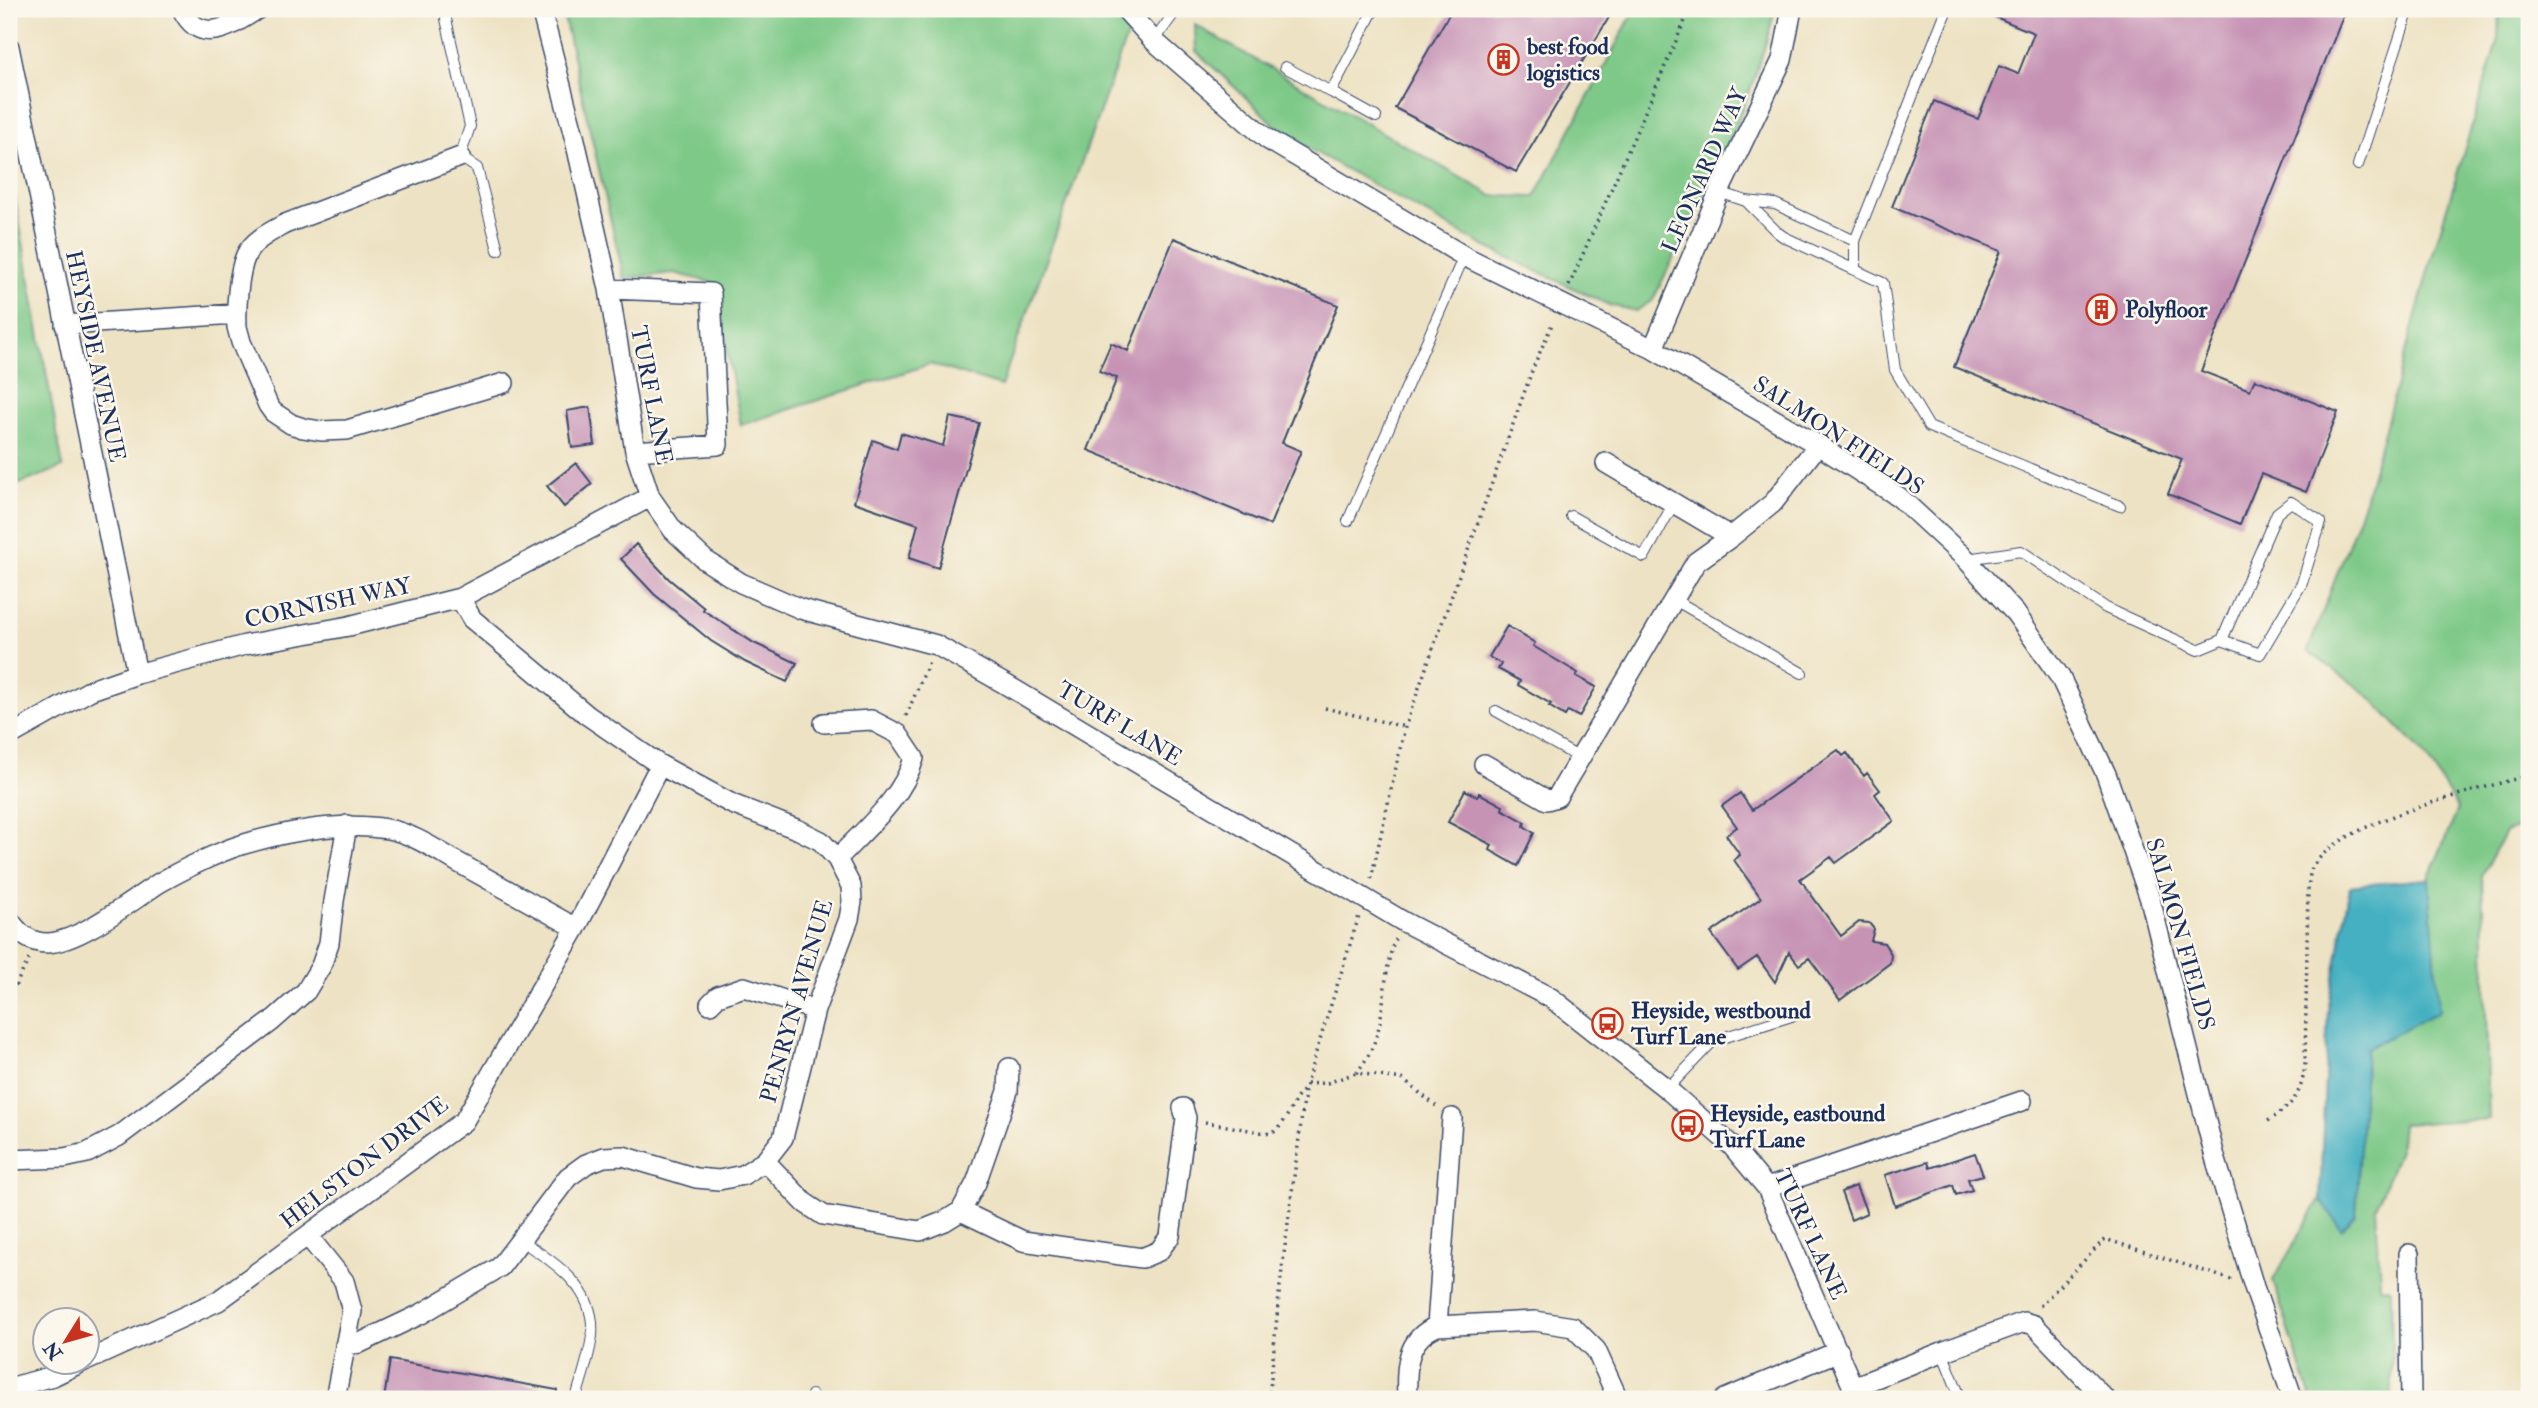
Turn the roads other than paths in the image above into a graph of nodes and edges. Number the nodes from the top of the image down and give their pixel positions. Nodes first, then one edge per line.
1 (182, 9) edge
2 (258, 9) edge
3 (541, 9) edge
4 (1125, 9) edge
5 (1177, 9) edge
6 (1374, 9) edge
7 (1792, 9) edge
8 (1947, 9) edge
9 (2409, 9) edge
10 (446, 19) dead end
11 (1154, 41) junction
12 (9, 47) edge
13 (1285, 67) dead end
14 (1331, 92) junction
15 (1376, 117) dead end
16 (460, 156) junction
17 (2358, 165) dead end
18 (1719, 192) junction
19 (1746, 201) junction
20 (1855, 241) junction
21 (498, 250) dead end
22 (1464, 256) junction
23 (1855, 270) junction
24 (609, 289) junction
25 (236, 314) junction
26 (65, 325) junction
27 (1653, 349) junction
28 (504, 383) dead end
29 (1818, 445) junction
30 (635, 451) junction
31 (1606, 463) dead end
32 (650, 497) junction
33 (1674, 503) junction
34 (2120, 506) dead end
35 (1571, 516) dead end
36 (1348, 521) dead end
37 (1731, 537) junction
38 (1966, 559) junction
39 (460, 598) junction
40 (1673, 598) junction
41 (2222, 640) junction
42 (1802, 673) dead end
43 (137, 674) junction
44 (1496, 711) dead end
45 (824, 723) dead end
46 (9, 736) edge
47 (1580, 758) junction
48 (1484, 764) dead end
49 (660, 765) junction
50 (347, 825) junction
51 (837, 859) junction
52 (9, 919) edge
53 (576, 928) junction
54 (710, 1004) dead end
55 (815, 1010) junction
56 (1804, 1012) dead end
57 (1009, 1068) dead end
58 (1667, 1089) junction
59 (2022, 1101) dead end
60 (1184, 1113) road end
61 (1452, 1118) road end
62 (9, 1160) edge
63 (765, 1161) junction
64 (1767, 1188) junction
65 (961, 1211) junction
66 (308, 1236) junction
67 (520, 1240) junction
68 (2409, 1254) dead end
69 (1437, 1326) junction
70 (345, 1345) junction
71 (1839, 1351) junction
72 (1942, 1352) junction
73 (102, 1354) edge
74 (52, 1376) edge
75 (9, 1388) edge
76 (1856, 1393) edge
77 (335, 1399) edge
78 (576, 1399) edge
79 (1407, 1399) edge
80 (1618, 1399) edge
81 (1725, 1399) edge
82 (1961, 1399) edge
83 (2105, 1399) edge
84 (2293, 1399) edge
85 (2411, 1399) edge

1 - 2 street
3 - 24 street, TURF LANE
4 - 11 street, SALMON FIELDS
5 - 11 lane
6 - 14 lane
7 - 18 street, LEONARD WAY
8 - 20 lane
9 - 17 lane
10 - 16 lane
11 - 22 street, SALMON FIELDS
12 - 26 street, HEYSIDE AVENUE
13 - 14 lane
14 - 15 lane
16 - 21 lane
16 - 25 street
18 - 19 lane
18 - 27 street, LEONARD WAY
19 - 20 lane
19 - 23 lane
20 - 23 lane
22 - 27 street, SALMON FIELDS
22 - 36 lane
23 - 34 lane
24 - 30 street, TURF LANE
24 - 30 street
25 - 26 street
25 - 28 street
26 - 43 street, HEYSIDE AVENUE
27 - 29 street, SALMON FIELDS
29 - 37 street
29 - 38 street, SALMON FIELDS
30 - 32 street, TURF LANE
31 - 33 street
32 - 39 street, CORNISH WAY
32 - 58 street, TURF LANE, bridge
33 - 35 lane
33 - 37 street
37 - 40 street
38 - 41 lane
38 - 84 street, SALMON FIELDS
39 - 43 street, CORNISH WAY
39 - 49 street, PENRYN AVENUE
40 - 42 lane
40 - 47 street
41 - 41 lane
43 - 46 street, CORNISH WAY
44 - 47 lane
45 - 51 street
47 - 48 street
49 - 51 street, PENRYN AVENUE
49 - 53 street, HELSTON DRIVE
50 - 52 street
50 - 53 street
50 - 62 street
51 - 55 street, PENRYN AVENUE
53 - 66 street, HELSTON DRIVE
54 - 55 street
55 - 63 street, PENRYN AVENUE
56 - 58 lane
57 - 65 street
58 - 64 street, TURF LANE
59 - 64 street
60 - 65 street
61 - 69 street
63 - 65 street
63 - 67 street, PENRYN AVENUE
64 - 71 street, TURF LANE
66 - 70 street
66 - 73 street, HELSTON DRIVE
67 - 70 street, PENRYN AVENUE
67 - 78 lane
68 - 85 street
69 - 79 street
69 - 80 street
70 - 77 street
71 - 76 street, TURF LANE
71 - 81 street
72 - 76 street
72 - 82 lane
72 - 83 street
74 - 75 street

